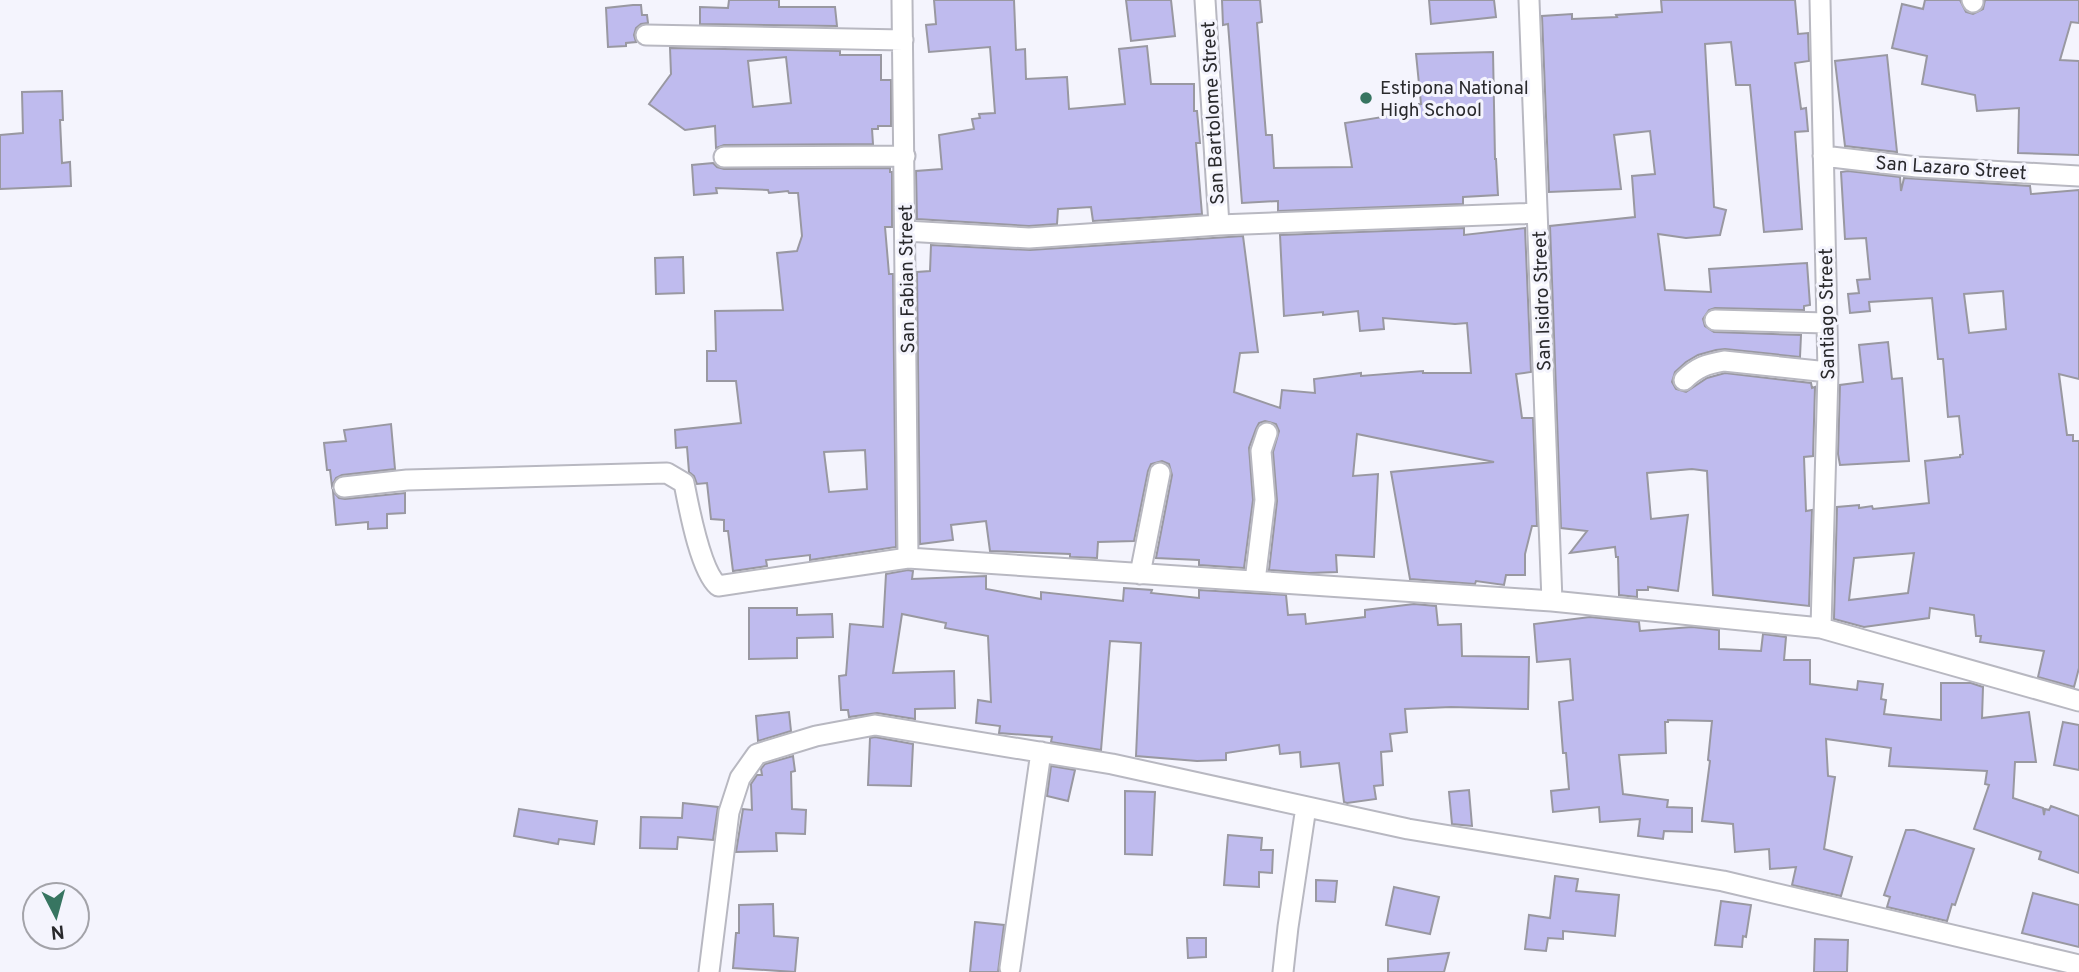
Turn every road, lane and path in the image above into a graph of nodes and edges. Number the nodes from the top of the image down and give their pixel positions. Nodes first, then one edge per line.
1 (902, 0) edge
2 (1205, 0) edge
3 (1529, 0) edge
4 (1820, 0) edge
5 (646, 35) dead end
6 (903, 40) junction
7 (905, 156) junction
8 (1823, 156) junction
9 (724, 157) dead end
10 (2079, 176) edge
11 (1537, 213) junction
12 (1219, 225) junction
13 (905, 231) junction
14 (1715, 320) dead end
15 (1826, 323) junction
16 (1828, 372) junction
17 (1684, 380) dead end
18 (1267, 433) dead end
19 (1160, 473) dead end
20 (344, 487) dead end
21 (908, 558) junction
22 (1140, 574) junction
23 (1255, 581) junction
24 (1552, 601) junction
25 (1821, 628) junction
26 (2079, 701) edge
27 (1041, 752) junction
28 (1306, 807) junction
29 (2079, 965) edge
30 (1010, 968) dead end
31 (709, 972) edge
32 (1283, 972) edge

1 - 6 street, San Fabian Street
2 - 12 street, San Bartolome Street
3 - 11 street, San Isidro Street
4 - 8 street, Santiago Street
5 - 6 street
6 - 7 street, San Fabian Street
7 - 9 street
7 - 13 street, San Fabian Street
8 - 10 street, San Lazaro Street
8 - 15 street, Santiago Street
11 - 12 street
11 - 24 street, San Isidro Street
12 - 13 street
13 - 21 street, San Fabian Street
14 - 15 street
15 - 16 street, Santiago Street
16 - 17 street
16 - 25 street, Santiago Street
18 - 23 street
19 - 22 street
20 - 21 street
21 - 22 street
22 - 23 street
23 - 24 street
24 - 25 street
25 - 26 street
27 - 28 street
27 - 30 street
27 - 31 street
28 - 29 street
28 - 32 street

